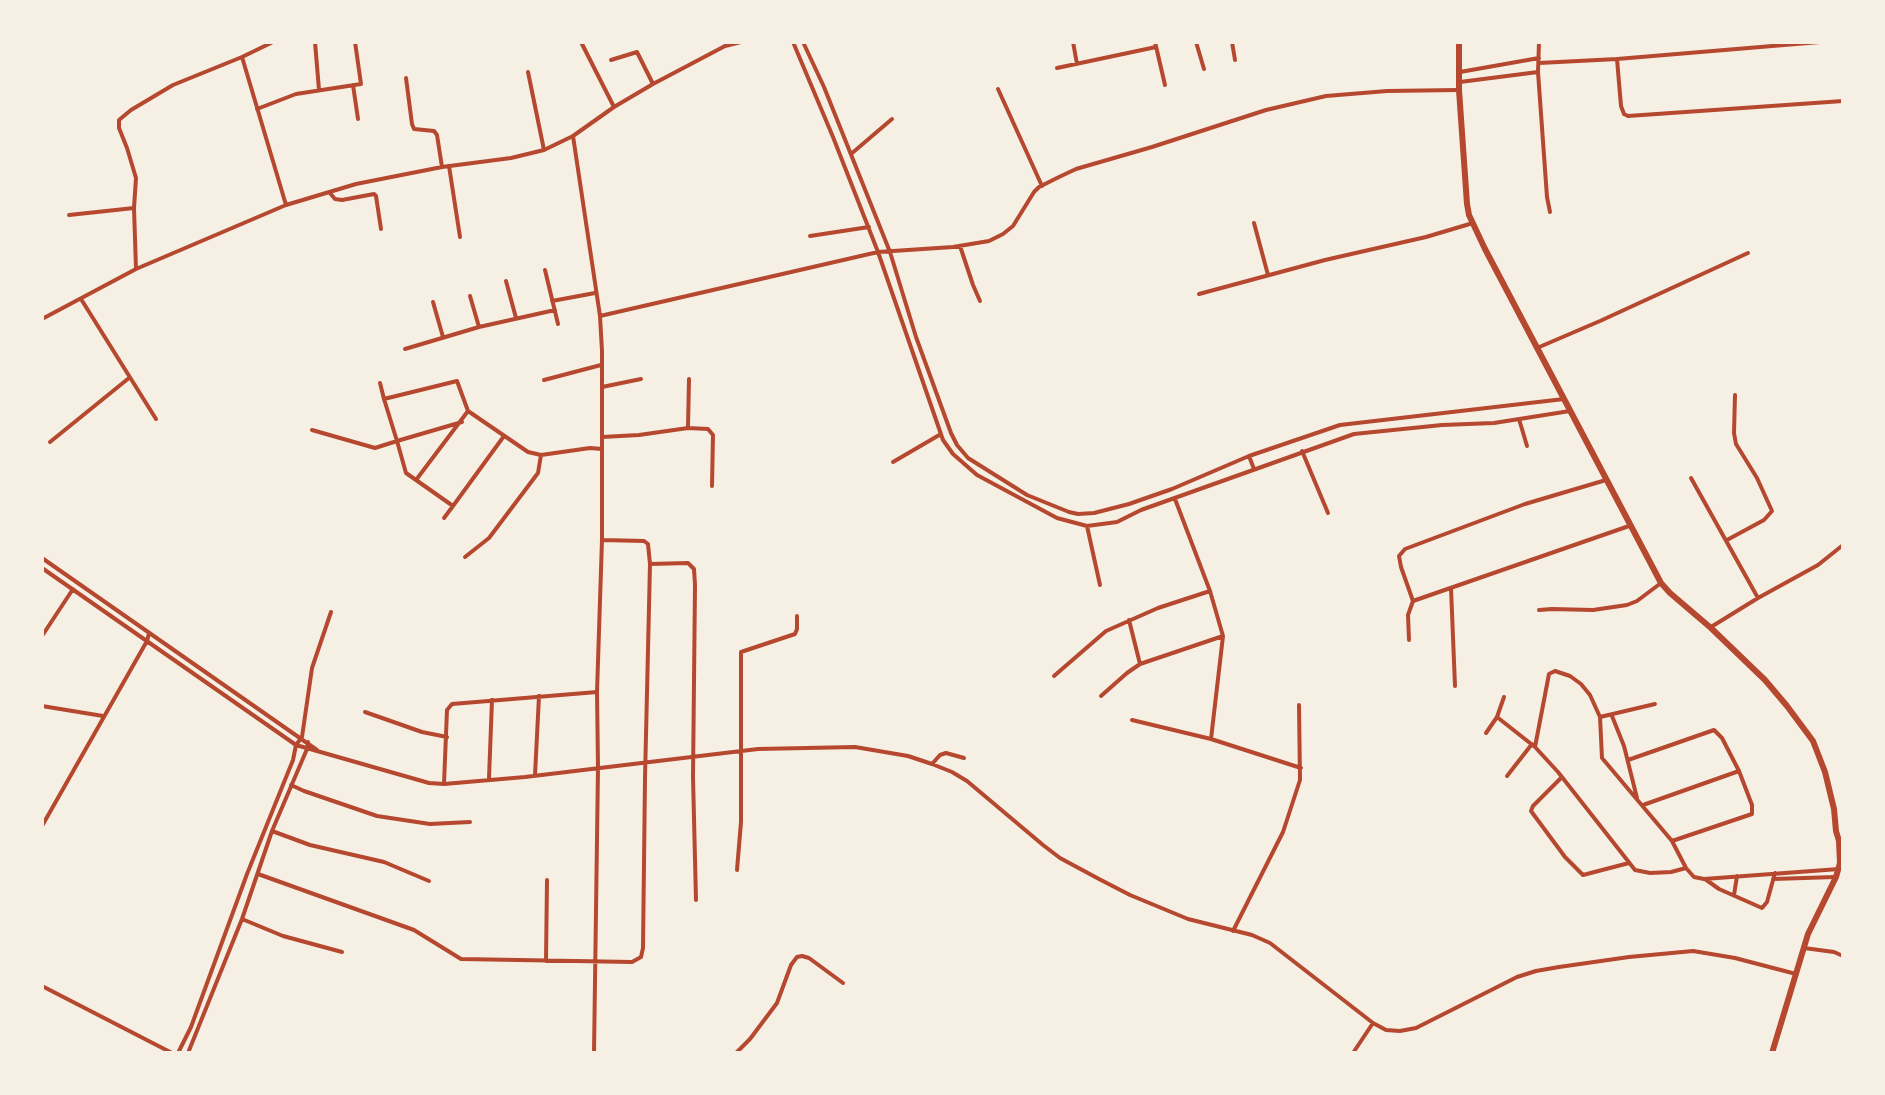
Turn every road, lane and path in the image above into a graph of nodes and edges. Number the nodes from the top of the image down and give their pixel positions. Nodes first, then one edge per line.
1 (273, 42) edge
2 (315, 42) edge
3 (355, 42) edge
4 (581, 42) edge
5 (741, 42) edge
6 (793, 42) edge
7 (803, 42) edge
8 (1073, 42) edge
9 (1155, 42) edge
10 (1196, 42) edge
11 (1232, 42) edge
12 (1459, 42) edge
13 (1539, 42) edge
14 (1820, 42) edge
15 (732, 43) edge
16 (1156, 48) junction
17 (242, 57) junction
18 (1617, 59) junction
19 (611, 60) dead end
20 (1235, 60) dead end
21 (1539, 61) junction
22 (1077, 64) junction
23 (1057, 68) dead end
24 (1204, 69) dead end
25 (528, 72) dead end
26 (1460, 72) junction
27 (1538, 72) junction
28 (406, 78) dead end
29 (1460, 82) junction
30 (653, 84) junction
31 (353, 85) junction
32 (1165, 85) dead end
33 (998, 88) dead end
34 (319, 90) junction
35 (1459, 90) junction
36 (1843, 101) edge
37 (614, 107) junction
38 (257, 109) junction
39 (358, 119) dead end
40 (892, 119) dead end
41 (573, 136) junction
42 (544, 150) junction
43 (851, 154) junction
44 (449, 166) junction
45 (442, 167) junction
46 (1042, 186) junction
47 (329, 192) junction
48 (286, 205) junction
49 (134, 208) junction
50 (1550, 213) dead end
51 (69, 215) dead end
52 (1254, 223) dead end
53 (1473, 223) junction
54 (868, 227) junction
55 (381, 229) dead end
56 (810, 236) dead end
57 (459, 237) dead end
58 (960, 246) junction
59 (878, 252) junction
60 (890, 252) junction
61 (1748, 253) dead end
62 (136, 269) junction
63 (545, 270) dead end
64 (1268, 275) junction
65 (506, 281) dead end
66 (595, 292) junction
67 (1199, 294) dead end
68 (470, 296) dead end
69 (81, 299) junction
70 (552, 301) junction
71 (980, 301) dead end
72 (433, 302) dead end
73 (555, 310) junction
74 (600, 316) junction
75 (516, 318) junction
76 (42, 319) edge
77 (558, 324) dead end
78 (479, 327) junction
79 (443, 337) junction
80 (1537, 348) junction
81 (405, 349) dead end
82 (601, 365) junction
83 (129, 378) junction
84 (641, 379) dead end
85 (689, 379) dead end
86 (544, 380) dead end
87 (380, 383) dead end
88 (602, 387) junction
89 (1735, 395) dead end
90 (384, 399) junction
91 (1564, 399) junction
92 (468, 411) junction
93 (1571, 411) junction
94 (156, 419) dead end
95 (1519, 419) junction
96 (462, 422) junction
97 (688, 428) junction
98 (312, 430) dead end
99 (940, 434) junction
100 (504, 436) junction
101 (396, 441) junction
102 (50, 442) dead end
103 (602, 443) junction
104 (1527, 446) dead end
105 (1302, 451) junction
106 (541, 454) junction
107 (1249, 456) junction
108 (893, 462) dead end
109 (1254, 469) junction
110 (1691, 478) dead end
111 (416, 480) junction
112 (1606, 480) junction
113 (712, 486) dead end
114 (1175, 499) junction
115 (453, 506) junction
116 (1069, 512) junction
117 (1328, 513) dead end
118 (444, 518) dead end
119 (1068, 523) junction
120 (1088, 526) junction
121 (1629, 526) junction
122 (602, 540) junction
123 (1726, 540) junction
124 (1843, 545) edge
125 (465, 557) dead end
126 (42, 558) edge
127 (650, 564) junction
128 (42, 568) edge
129 (1661, 583) junction
130 (1100, 585) dead end
131 (1451, 588) junction
132 (74, 589) junction
133 (1210, 591) junction
134 (1758, 598) junction
135 (1413, 601) junction
136 (1539, 610) dead end
137 (331, 612) dead end
138 (797, 616) dead end
139 (1129, 620) junction
140 (1711, 628) junction
141 (149, 633) junction
142 (42, 636) edge
143 (1223, 636) junction
144 (1409, 640) dead end
145 (147, 641) junction
146 (1140, 664) junction
147 (211, 676) junction
148 (1054, 676) dead end
149 (207, 683) junction
150 (1455, 687) dead end
151 (597, 692) junction
152 (539, 696) junction
153 (1101, 696) dead end
154 (1504, 696) dead end
155 (492, 700) junction
156 (1655, 704) dead end
157 (1299, 705) dead end
158 (42, 706) edge
159 (365, 712) dead end
160 (103, 716) junction
161 (1612, 716) junction
162 (1497, 717) junction
163 (1600, 717) junction
164 (1132, 720) dead end
165 (1485, 733) dead end
166 (302, 737) junction
167 (447, 737) junction
168 (1211, 739) junction
169 (308, 742) junction
170 (296, 745) junction
171 (1534, 745) junction
172 (307, 749) junction
173 (317, 750) junction
174 (740, 751) junction
175 (694, 756) junction
176 (964, 758) dead end
177 (1628, 759) junction
178 (645, 763) junction
179 (932, 764) junction
180 (598, 768) junction
181 (1301, 768) junction
182 (1739, 771) junction
183 (535, 775) junction
184 (1507, 776) dead end
185 (1562, 777) junction
186 (489, 778) junction
187 (444, 784) junction
188 (291, 785) junction
189 (1637, 798) junction
190 (1643, 805) junction
191 (470, 822) dead end
192 (42, 826) edge
193 (272, 831) junction
194 (1672, 841) junction
195 (1841, 841) edge
196 (1629, 863) junction
197 (1841, 864) edge
198 (1686, 868) junction
199 (737, 870) dead end
200 (1775, 873) junction
201 (258, 874) junction
202 (1737, 876) junction
203 (1836, 877) junction
204 (1704, 879) junction
205 (1773, 879) junction
206 (547, 880) dead end
207 (429, 881) dead end
208 (1734, 895) junction
209 (696, 900) dead end
210 (242, 919) junction
211 (1233, 931) junction
212 (1804, 948) junction
213 (342, 952) dead end
214 (1843, 956) edge
215 (596, 960) junction
216 (546, 961) junction
217 (1796, 974) junction
218 (843, 983) dead end
219 (42, 986) edge
220 (1373, 1023) junction
221 (172, 1053) edge
222 (178, 1053) edge
223 (188, 1053) edge
224 (594, 1053) edge
225 (736, 1053) edge
226 (1353, 1053) edge
227 (1772, 1053) edge

1 - 17 street
2 - 34 street
3 - 31 street
4 - 37 street
5 - 15 street
6 - 54 street
7 - 43 street
8 - 22 street
9 - 16 street
10 - 24 street
11 - 20 street
12 - 26 highway
13 - 21 street
14 - 18 street
15 - 30 street
16 - 22 street
16 - 32 street
17 - 38 street
17 - 49 street
18 - 21 street
18 - 36 street
19 - 30 street
21 - 26 street
21 - 27 street
22 - 23 street
25 - 42 street
26 - 29 highway
27 - 29 street
27 - 50 street
28 - 45 street
29 - 35 highway
30 - 37 street
31 - 34 street
31 - 39 street
33 - 46 street
34 - 38 street
35 - 46 street
35 - 53 highway
37 - 41 street
38 - 48 street
40 - 43 street
41 - 42 street
41 - 66 street
42 - 44 street
43 - 60 street
44 - 45 street
44 - 57 street
45 - 47 street
46 - 58 street
47 - 48 street
47 - 55 street
48 - 62 street
49 - 51 street
49 - 62 street
52 - 64 street
53 - 64 street
53 - 80 highway
54 - 56 street
54 - 59 street
58 - 60 street
58 - 71 street
59 - 60 street
59 - 74 street
59 - 99 street
60 - 116 street
61 - 80 street
62 - 69 street
63 - 70 street
64 - 67 street
65 - 75 street
66 - 70 street
66 - 74 street
68 - 78 street
69 - 76 street
69 - 83 street
70 - 73 street
72 - 79 street
73 - 75 street
73 - 77 street
74 - 82 street
75 - 78 street
78 - 79 street
79 - 81 street
80 - 91 highway
82 - 86 street
82 - 88 street
83 - 94 street
83 - 102 street
84 - 88 street
85 - 97 street
87 - 90 street
88 - 103 street
89 - 123 street
90 - 92 street
90 - 101 street
91 - 93 highway
91 - 107 street
92 - 96 street
92 - 100 street
93 - 95 street
93 - 112 highway
95 - 104 street
95 - 105 street
96 - 101 street
96 - 111 street
97 - 103 street
97 - 113 street
98 - 101 street
99 - 108 street
99 - 119 street
100 - 106 street
100 - 115 street
101 - 111 street
103 - 106 street
103 - 122 street
105 - 109 street
105 - 117 street
106 - 125 street
107 - 109 street
107 - 116 street
109 - 114 street
110 - 123 street
111 - 115 street
112 - 121 highway
112 - 135 street
114 - 120 street
114 - 133 street
115 - 118 street
116 - 119 street
119 - 120 street
120 - 130 street
121 - 129 highway
121 - 131 street
122 - 127 street
122 - 151 street
123 - 134 street
124 - 134 street
126 - 141 street
127 - 175 street
127 - 178 street
128 - 132 street
129 - 136 street
129 - 140 highway
131 - 135 street
131 - 150 street
132 - 142 street
132 - 145 street
133 - 139 street
133 - 143 street
134 - 140 street
135 - 144 street
137 - 166 street
138 - 174 street
139 - 146 street
139 - 148 street
140 - 195 highway
141 - 145 street
141 - 147 street
143 - 146 street
143 - 168 street
145 - 149 street
145 - 160 street
146 - 153 street
147 - 149 street
147 - 166 street
149 - 170 street
151 - 152 street
151 - 180 street
152 - 155 street
152 - 183 street
154 - 162 street
155 - 167 street
155 - 186 street
156 - 161 street
157 - 181 street
158 - 160 street
159 - 167 street
160 - 192 street
161 - 163 street
161 - 177 street
162 - 165 street
162 - 171 street
163 - 171 street
163 - 189 street
164 - 168 street
166 - 169 street
166 - 170 street
167 - 187 street
168 - 181 street
169 - 172 street
169 - 173 street
170 - 172 street
170 - 222 street
171 - 184 street
171 - 185 street
172 - 173 street
172 - 188 street
173 - 187 street
174 - 175 street
174 - 179 street
174 - 199 street
175 - 178 street
175 - 209 street
176 - 179 street
177 - 182 street
177 - 189 street
178 - 180 street
178 - 215 street
179 - 211 street
180 - 183 street
180 - 215 street
181 - 211 street
182 - 190 street
182 - 194 street
183 - 186 street
185 - 196 street
185 - 196 street
186 - 187 street
188 - 191 street
188 - 193 street
189 - 190 street
190 - 194 street
193 - 201 street
193 - 207 street
194 - 198 street
195 - 197 highway
196 - 198 street
197 - 200 street
197 - 203 highway
198 - 204 street
200 - 202 street
200 - 205 street
201 - 210 street
201 - 216 street
202 - 204 street
202 - 208 street
203 - 205 street
203 - 212 highway
204 - 208 street
205 - 208 street
206 - 216 street
210 - 213 street
210 - 223 street
211 - 220 street
212 - 214 street
212 - 217 highway
215 - 216 street
215 - 224 street
217 - 220 street
217 - 227 highway
218 - 225 street
219 - 221 street
220 - 226 street

